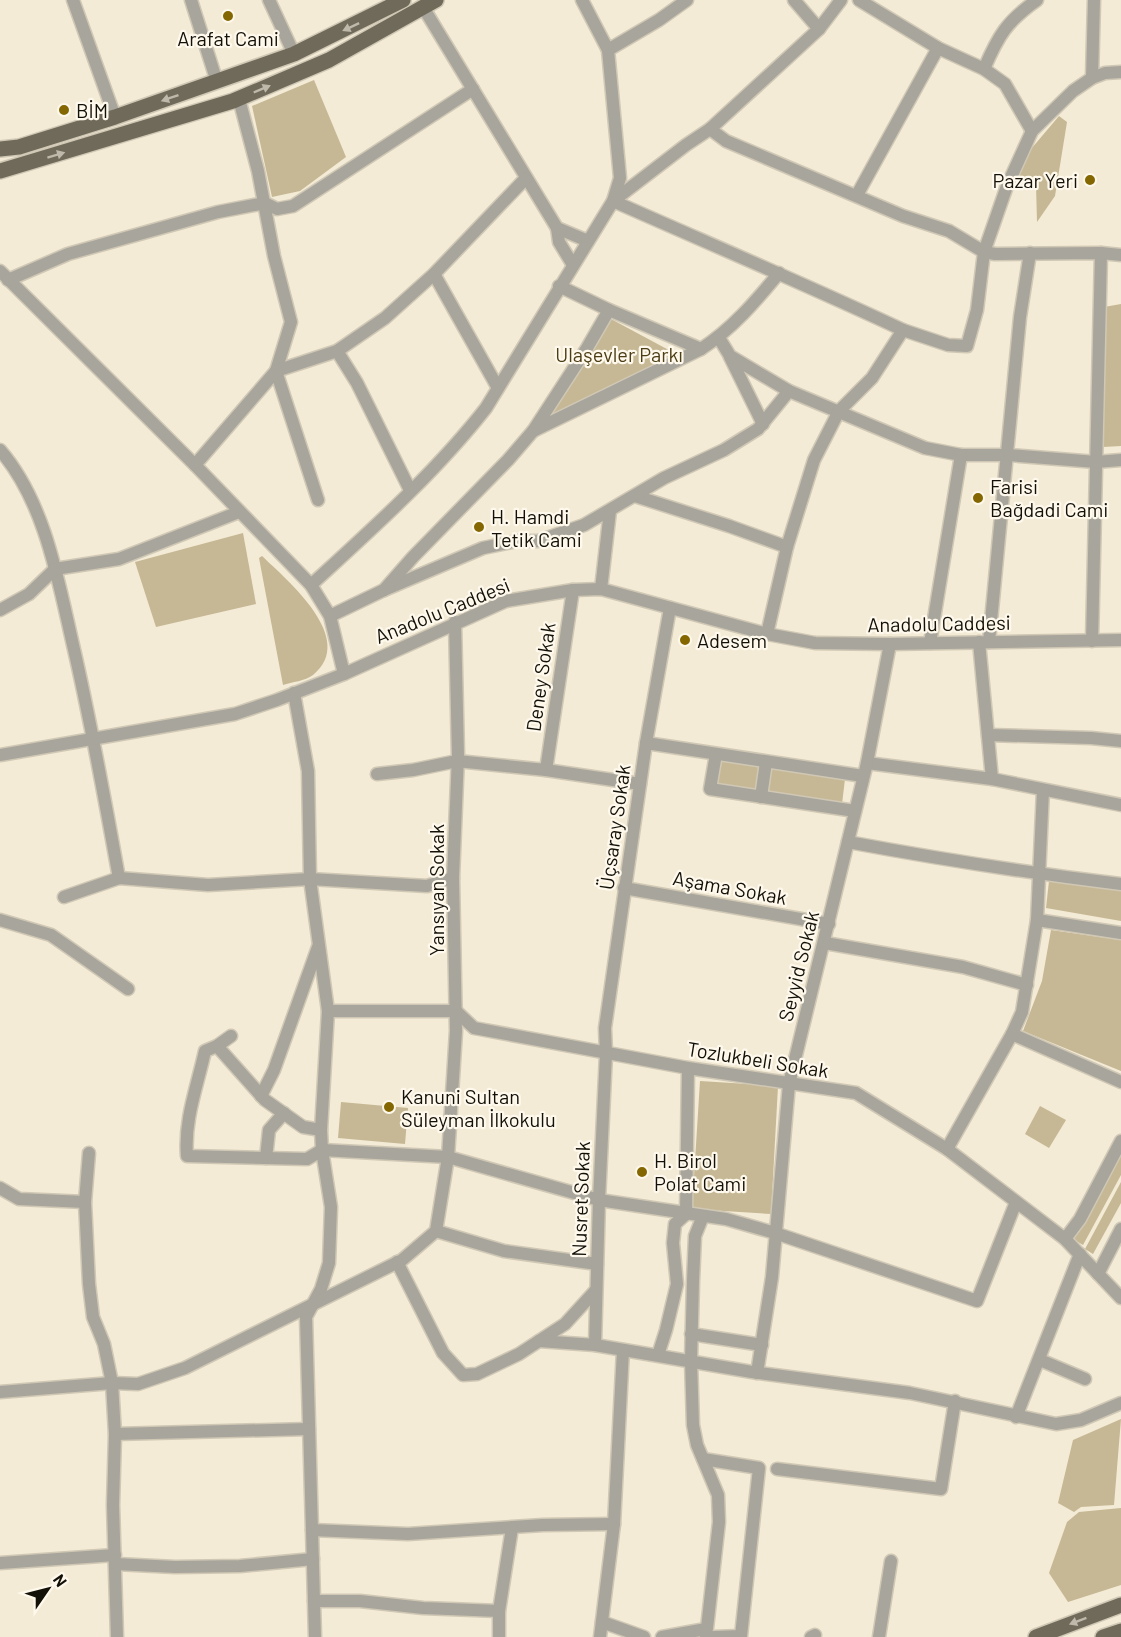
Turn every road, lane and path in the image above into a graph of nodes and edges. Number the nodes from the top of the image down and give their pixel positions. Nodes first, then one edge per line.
1 (73, 0) edge
2 (191, 0) edge
3 (269, 0) edge
4 (403, 0) edge
5 (582, 0) edge
6 (687, 0) edge
7 (794, 0) edge
8 (841, 0) edge
9 (860, 0) edge
10 (1037, 0) edge
11 (1094, 0) edge
12 (430, 4) edge
13 (819, 29) junction
14 (938, 48) junction
15 (608, 50) junction
16 (294, 54) junction
17 (984, 69) junction
18 (1121, 72) edge
19 (1092, 78) junction
20 (217, 82) junction
21 (473, 90) junction
22 (239, 99) junction
23 (115, 117) junction
24 (710, 129) junction
25 (1032, 131) junction
26 (0, 149) edge
27 (0, 171) edge
28 (526, 178) junction
29 (857, 195) junction
30 (613, 201) junction
31 (265, 204) junction
32 (557, 228) junction
33 (588, 241) junction
34 (984, 252) junction
35 (1030, 253) junction
36 (1101, 253) junction
37 (1121, 255) edge
38 (573, 265) junction
39 (779, 273) junction
40 (434, 274) junction
41 (4, 276) edge
42 (559, 286) junction
43 (609, 310) junction
44 (903, 330) junction
45 (719, 338) junction
46 (701, 350) junction
47 (337, 351) junction
48 (730, 356) junction
49 (276, 371) junction
50 (498, 388) junction
51 (789, 391) junction
52 (839, 411) junction
53 (763, 424) junction
54 (533, 431) junction
55 (0, 450) edge
56 (961, 455) junction
57 (1008, 455) junction
58 (1121, 460) edge
59 (1096, 462) junction
60 (195, 465) junction
61 (410, 490) junction
62 (635, 496) junction
63 (318, 500) dead end
64 (239, 512) junction
65 (610, 512) junction
66 (787, 547) junction
67 (55, 569) junction
68 (311, 585) junction
69 (601, 589) junction
70 (384, 590) junction
71 (573, 590) junction
72 (670, 608) junction
73 (0, 610) edge
74 (330, 616) junction
75 (455, 622) junction
76 (767, 634) junction
77 (1121, 640) edge
78 (1092, 641) junction
79 (984, 642) junction
80 (930, 643) junction
81 (890, 644) junction
82 (344, 674) junction
83 (294, 693) junction
84 (988, 735) junction
85 (95, 740) junction
86 (1121, 741) edge
87 (646, 743) junction
88 (716, 754) junction
89 (0, 755) edge
90 (458, 761) junction
91 (766, 762) junction
92 (867, 763) junction
93 (546, 770) junction
94 (377, 774) dead end
95 (863, 776) junction
96 (992, 779) junction
97 (640, 784) junction
98 (1043, 790) junction
99 (761, 797) junction
100 (1121, 805) edge
101 (855, 811) junction
102 (848, 842) junction
103 (1039, 874) junction
104 (119, 878) junction
105 (453, 878) junction
106 (310, 879) junction
107 (1121, 884) edge
108 (624, 888) junction
109 (64, 897) dead end
110 (0, 920) edge
111 (1037, 920) junction
112 (829, 924) junction
113 (1121, 933) edge
114 (825, 943) junction
115 (318, 946) junction
116 (1027, 986) junction
117 (128, 989) dead end
118 (328, 1011) junction
119 (456, 1011) junction
120 (1012, 1034) junction
121 (231, 1036) dead end
122 (217, 1046) junction
123 (606, 1053) junction
124 (687, 1068) junction
125 (1121, 1082) edge
126 (789, 1084) junction
127 (261, 1095) junction
128 (284, 1113) junction
129 (321, 1130) junction
130 (1121, 1141) edge
131 (946, 1149) junction
132 (322, 1150) junction
133 (89, 1153) dead end
134 (448, 1157) junction
135 (266, 1158) junction
136 (0, 1188) edge
137 (599, 1200) junction
138 (85, 1202) junction
139 (1016, 1202) junction
140 (687, 1214) junction
141 (703, 1216) junction
142 (1121, 1229) edge
143 (436, 1231) junction
144 (775, 1233) junction
145 (1065, 1239) junction
146 (1080, 1254) junction
147 (397, 1262) junction
148 (597, 1264) junction
149 (1098, 1274) junction
150 (596, 1290) junction
151 (1121, 1298) edge
152 (314, 1304) junction
153 (691, 1334) junction
154 (539, 1341) junction
155 (762, 1345) junction
156 (595, 1346) junction
157 (623, 1350) junction
158 (658, 1355) junction
159 (1040, 1360) junction
160 (691, 1361) junction
161 (758, 1373) junction
162 (1085, 1378) dead end
163 (112, 1383) junction
164 (0, 1392) edge
165 (954, 1401) junction
166 (1121, 1403) edge
167 (1016, 1416) junction
168 (309, 1429) junction
169 (115, 1434) junction
170 (703, 1459) junction
171 (777, 1469) dead end
172 (614, 1524) junction
173 (512, 1528) junction
174 (312, 1530) junction
175 (313, 1559) junction
176 (115, 1560) junction
177 (891, 1561) dead end
178 (0, 1563) edge
179 (314, 1601) junction
180 (1121, 1605) edge
181 (499, 1611) junction
182 (602, 1622) junction
183 (1121, 1631) edge
184 (709, 1634) edge
185 (741, 1636) edge
186 (117, 1637) edge
187 (315, 1637) edge
188 (499, 1637) edge
189 (600, 1637) edge
190 (644, 1637) edge
191 (662, 1637) edge
192 (879, 1637) edge
193 (1036, 1637) edge
194 (1103, 1637) edge

1 - 23 street
2 - 20 street
3 - 16 street
4 -> 16 main road
5 - 15 street
6 - 15 street
7 - 13 street
8 - 13 street
9 - 14 street
10 - 17 street
11 - 19 street
12 - 21 street
22 -> 12 main road
13 - 24 street
14 - 17 street
14 - 29 street
15 - 30 street
16 - 20 main road
17 - 25 street
18 - 19 street
19 - 25 street
20 -> 23 main road
21 - 28 street
21 - 31 street
27 -> 22 main road
22 - 31 street
23 - 26 main road
24 - 29 street
24 - 30 street
25 - 34 street
28 - 32 street
28 - 40 street
29 - 34 street
30 - 33 street
30 - 39 street
31 - 41 street
31 - 49 street
32 - 33 street
32 - 38 street
33 - 38 street
34 - 35 street
34 - 44 street
35 - 36 street
35 - 57 street
36 - 37 street
36 - 59 street
38 - 42 street
39 - 44 street
39 - 45 street
40 - 47 street
40 - 50 street
41 - 60 street
42 - 43 street
42 - 50 street
43 - 46 street
43 - 54 street
44 - 52 street
45 - 46 street
45 - 48 street
46 - 54 street
47 - 49 street
47 - 61 street
48 - 51 street
48 - 53 street
49 - 60 street
49 - 63 street
50 - 61 street
51 - 52 street
51 - 53 street
52 - 56 street
52 - 66 street
53 - 62 street
54 - 70 street
55 - 67 street
56 - 57 street
56 - 80 street
57 - 59 street
57 - 79 street
58 - 59 street
59 - 78 street
60 - 64 street
61 - 68 street
62 - 65 street
62 - 66 street
64 - 67 street
64 - 68 street
65 - 69 street
65 - 70 street
66 - 76 street
67 - 73 street
67 - 85 street
68 - 74 street
69 - 71 street, Anadolu Caddesi
69 - 72 street, Anadolu Caddesi
70 - 74 street
71 - 75 street, Anadolu Caddesi
71 - 93 street, Deney Sokak
72 - 76 street, Anadolu Caddesi
72 - 87 street, Üçsaray Sokak
74 - 82 street
75 - 82 street, Anadolu Caddesi
75 - 90 street, Yansıyan Sokak
76 - 81 street, Anadolu Caddesi
77 - 78 street, Anadolu Caddesi
78 - 79 street, Anadolu Caddesi
79 - 80 street, Anadolu Caddesi
79 - 84 street
80 - 81 street, Anadolu Caddesi
81 - 92 street, Seyyid Sokak
82 - 83 street, Anadolu Caddesi
83 - 85 street, Anadolu Caddesi
83 - 106 street
84 - 86 street
84 - 96 street
85 - 89 street, Anadolu Caddesi
85 - 104 street
87 - 88 street
87 - 97 street, Üçsaray Sokak
88 - 91 street
88 - 99 street
90 - 93 street
90 - 94 street
90 - 105 street, Yansıyan Sokak
91 - 95 street
91 - 99 street
92 - 95 street, Seyyid Sokak
92 - 96 street
93 - 97 street
95 - 101 street, Seyyid Sokak
96 - 98 street
97 - 108 street, Üçsaray Sokak
98 - 100 street
98 - 103 street
99 - 101 street
101 - 102 street, Seyyid Sokak
102 - 103 street
102 - 112 street, Seyyid Sokak
103 - 107 street
103 - 111 street
104 - 106 street
104 - 109 street
105 - 106 street
105 - 119 street, Yansıyan Sokak
106 - 115 street
108 - 112 street, Aşama Sokak
108 - 123 street, Üçsaray Sokak
110 - 117 street
111 - 113 street
111 - 116 street
112 - 114 street, Seyyid Sokak
114 - 116 street
114 - 126 street, Seyyid Sokak
115 - 118 street
115 - 127 street
116 - 120 street
118 - 119 street
118 - 129 street
119 - 123 street, Tozlukbeli Sokak
119 - 134 street, Yansıyan Sokak
120 - 125 street
120 - 131 street
121 - 122 street
122 - 127 street
122 - 135 street
123 - 124 street, Tozlukbeli Sokak
123 - 137 street, Nusret Sokak
124 - 126 street, Tozlukbeli Sokak
124 - 140 street
126 - 131 street, Tozlukbeli Sokak
126 - 144 street, Seyyid Sokak
127 - 128 street
128 - 129 street
128 - 135 street
129 - 132 street
130 - 145 street
131 - 139 street, Tozlukbeli Sokak
132 - 134 street
132 - 135 street
132 - 152 street
133 - 138 street
134 - 137 street
134 - 143 street, Yansıyan Sokak
136 - 138 street
137 - 140 street
137 - 148 street, Nusret Sokak
138 - 163 street
139 - 144 street
139 - 145 street, Tozlukbeli Sokak
140 - 141 street
140 - 158 street
141 - 144 street
141 - 153 street
142 - 149 street
143 - 147 street
143 - 148 street
144 - 155 street, Seyyid Sokak
145 - 146 street, Tozlukbeli Sokak
146 - 149 street, Tozlukbeli Sokak
146 - 159 street
147 - 152 street
147 - 154 street
148 - 150 street, Nusret Sokak
149 - 151 street, Tozlukbeli Sokak
150 - 154 street
150 - 156 street, Nusret Sokak
152 - 163 street
152 - 168 street
153 - 155 street
153 - 160 street
154 - 156 street
155 - 161 street, Seyyid Sokak
156 - 157 street
157 - 158 street
157 - 172 street
158 - 160 street
159 - 162 street
159 - 167 street
160 - 161 street
160 - 170 street
161 - 165 street
163 - 164 street
163 - 169 street
165 - 167 street
165 - 171 street
166 - 167 street
168 - 169 street
168 - 174 street
169 - 176 street
170 - 184 street
170 - 185 street
172 - 173 street
172 - 182 street
173 - 174 street
173 - 181 street
174 - 175 street
175 - 176 street
175 - 179 street
176 - 178 street
176 - 186 street
177 - 192 street
179 - 181 street
179 - 187 street
180 -> 193 main road
181 - 188 street
182 - 189 street
182 - 190 street
183 - 194 main road
184 - 185 street
184 - 191 street

